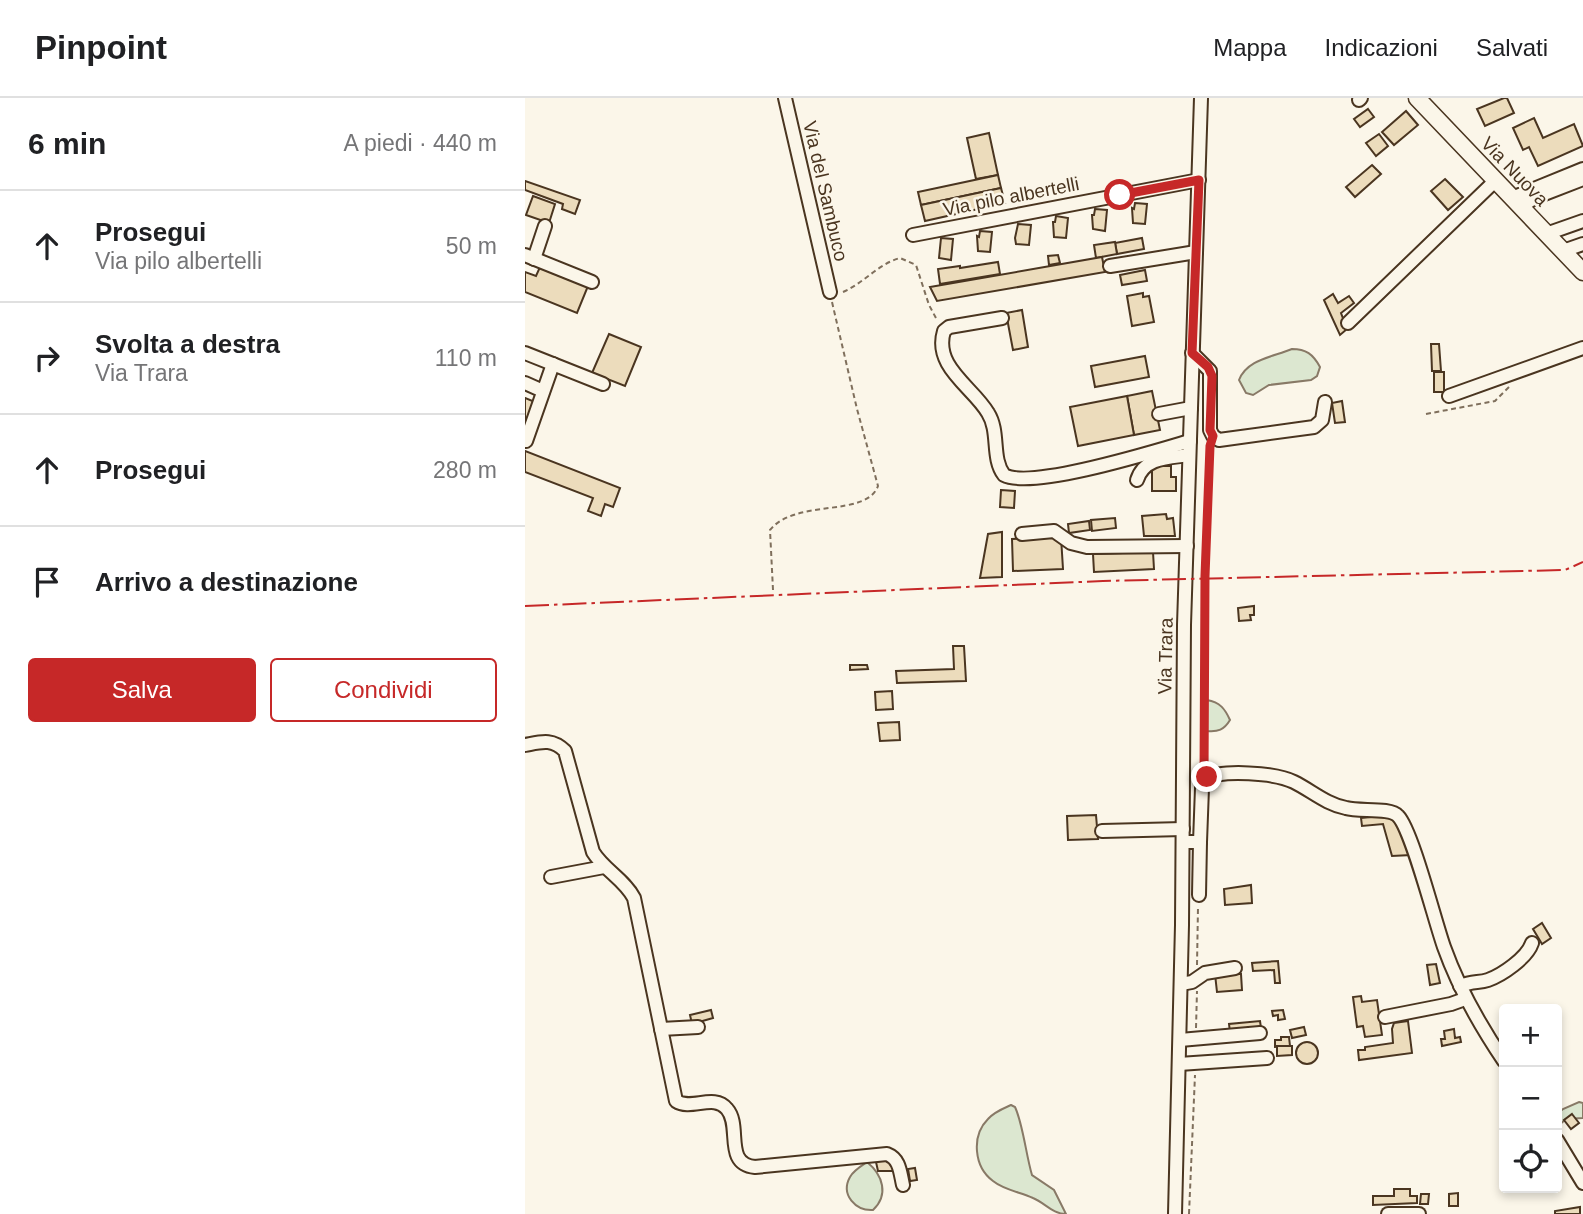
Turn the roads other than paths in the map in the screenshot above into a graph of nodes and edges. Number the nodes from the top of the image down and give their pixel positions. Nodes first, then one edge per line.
1 (785, 98) edge
2 (1201, 98) edge
3 (1417, 98) edge
4 (1583, 169) edge
5 (1583, 179) edge
6 (1199, 180) junction
7 (1495, 181) junction
8 (1516, 203) junction
9 (1583, 221) edge
10 (545, 226) dead end
11 (913, 234) dead end
12 (1546, 234) junction
13 (1583, 244) edge
14 (1563, 251) junction
15 (1196, 252) junction
16 (530, 257) edge
17 (1110, 266) dead end
18 (1583, 272) edge
19 (592, 282) dead end
20 (830, 292) road end
21 (1002, 318) dead end
22 (1348, 323) dead end
23 (1583, 348) edge
24 (525, 353) edge
25 (1192, 353) junction
26 (552, 364) junction
27 (525, 383) edge
28 (603, 384) dead end
29 (543, 391) junction
30 (1449, 396) dead end
31 (1325, 402) dead end
32 (1191, 408) junction
33 (1159, 414) dead end
34 (526, 441) edge
35 (1190, 441) junction
36 (1189, 456) junction
37 (1137, 480) dead end
38 (1022, 534) dead end
39 (1187, 546) junction
40 (525, 745) edge
41 (1102, 831) dead end
42 (1183, 836) junction
43 (1200, 842) junction
44 (604, 867) junction
45 (551, 877) dead end
46 (1199, 895) dead end
47 (1532, 943) dead end
48 (1235, 968) dead end
49 (1181, 984) junction
50 (1460, 986) junction
51 (1465, 999) junction
52 (1385, 1017) dead end
53 (698, 1027) dead end
54 (661, 1029) junction
55 (1260, 1033) dead end
56 (1180, 1040) junction
57 (1499, 1052) edge
58 (1267, 1058) dead end
59 (1179, 1063) junction
60 (1562, 1148) edge
61 (1583, 1183) edge
62 (903, 1185) dead end
63 (1175, 1214) edge
64 (1388, 1214) edge
65 (1419, 1214) edge

1 - 20 street, Via del Sambuco
2 - 6 street, Via Trara
3 - 7 main road, Via Nuova
4 - 8 street
5 - 8 street
6 - 11 street, Via pilo albertelli
6 - 15 street, Via Trara
7 - 8 main road, Via Nuova
7 - 22 street
8 - 12 main road, Via Nuova
9 - 12 street
10 - 16 street
12 - 14 main road, Via Nuova
13 - 14 street
14 - 18 main road, Via Nuova
15 - 17 street
15 - 25 street, Via Trara
16 - 19 street
21 - 35 street
23 - 30 street
24 - 26 street
25 - 31 street
25 - 32 street, Via Trara
26 - 28 street
26 - 29 street
27 - 29 street
29 - 34 street
32 - 33 street
32 - 35 street, Via Trara
35 - 36 street, Via Trara
36 - 37 street
36 - 39 street, Via Trara
38 - 39 street
39 - 42 street, Via Trara
40 - 44 street
41 - 42 street
42 - 43 street
42 - 49 street, Via Trara
43 - 46 street
43 - 50 street
44 - 45 street
44 - 54 street
47 - 50 street
48 - 49 street
49 - 56 street, Via Trara
50 - 51 street
51 - 52 street
51 - 57 street
53 - 54 street
54 - 62 street
55 - 56 street
56 - 59 street, Via Trara
58 - 59 street
59 - 63 street, Via Trara
60 - 61 street
64 - 65 street

